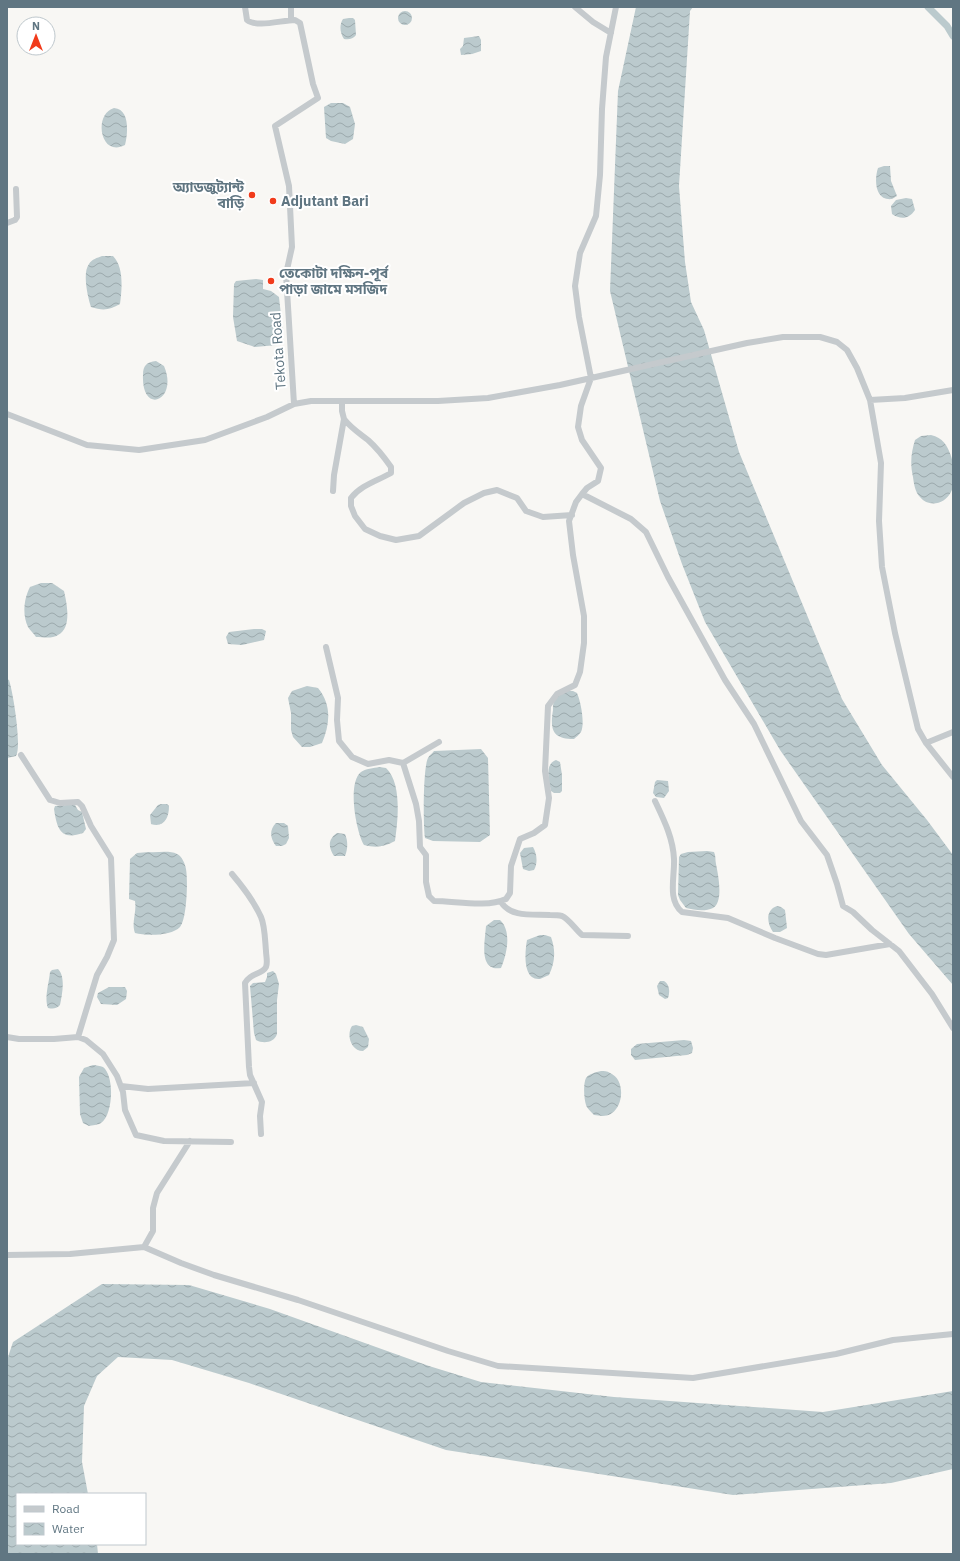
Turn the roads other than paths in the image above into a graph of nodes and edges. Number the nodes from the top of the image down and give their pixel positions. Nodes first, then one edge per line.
1 (245, 7) edge
2 (291, 7) edge
3 (575, 7) edge
4 (616, 7) edge
5 (291, 20) junction
6 (611, 33) junction
7 (16, 189) dead end
8 (7, 223) edge
9 (591, 378) junction
10 (953, 390) edge
11 (870, 400) junction
12 (342, 401) junction
13 (294, 404) junction
14 (7, 414) edge
15 (344, 419) junction
16 (333, 491) dead end
17 (582, 494) junction
18 (572, 515) junction
19 (326, 647) dead end
20 (953, 732) edge
21 (439, 742) dead end
22 (926, 743) junction
23 (21, 754) dead end
24 (404, 763) junction
25 (953, 777) edge
26 (655, 801) dead end
27 (232, 874) dead end
28 (502, 902) junction
29 (628, 936) dead end
30 (890, 944) junction
31 (953, 1028) edge
32 (7, 1037) edge
33 (78, 1037) junction
34 (254, 1083) junction
35 (121, 1086) junction
36 (261, 1134) dead end
37 (190, 1141) junction
38 (231, 1142) dead end
39 (144, 1247) junction
40 (7, 1255) edge
41 (953, 1334) edge

1 - 5 street
2 - 5 street
3 - 6 street
4 - 6 street
5 - 13 street, Tekota Road
6 - 9 street
7 - 8 street
9 - 11 street
9 - 12 street
9 - 17 street
10 - 11 street
11 - 22 street
12 - 13 street
12 - 15 street
13 - 14 street
15 - 16 street
15 - 18 street
17 - 18 street
17 - 30 street
18 - 28 street
19 - 24 street
20 - 22 street
21 - 24 street
22 - 25 street
23 - 33 street
24 - 28 street
26 - 30 street
27 - 34 street
28 - 29 street
30 - 31 street
32 - 33 street
33 - 35 street
34 - 35 street
34 - 36 street
35 - 37 street
37 - 38 street
37 - 39 street
39 - 40 street
39 - 41 street

